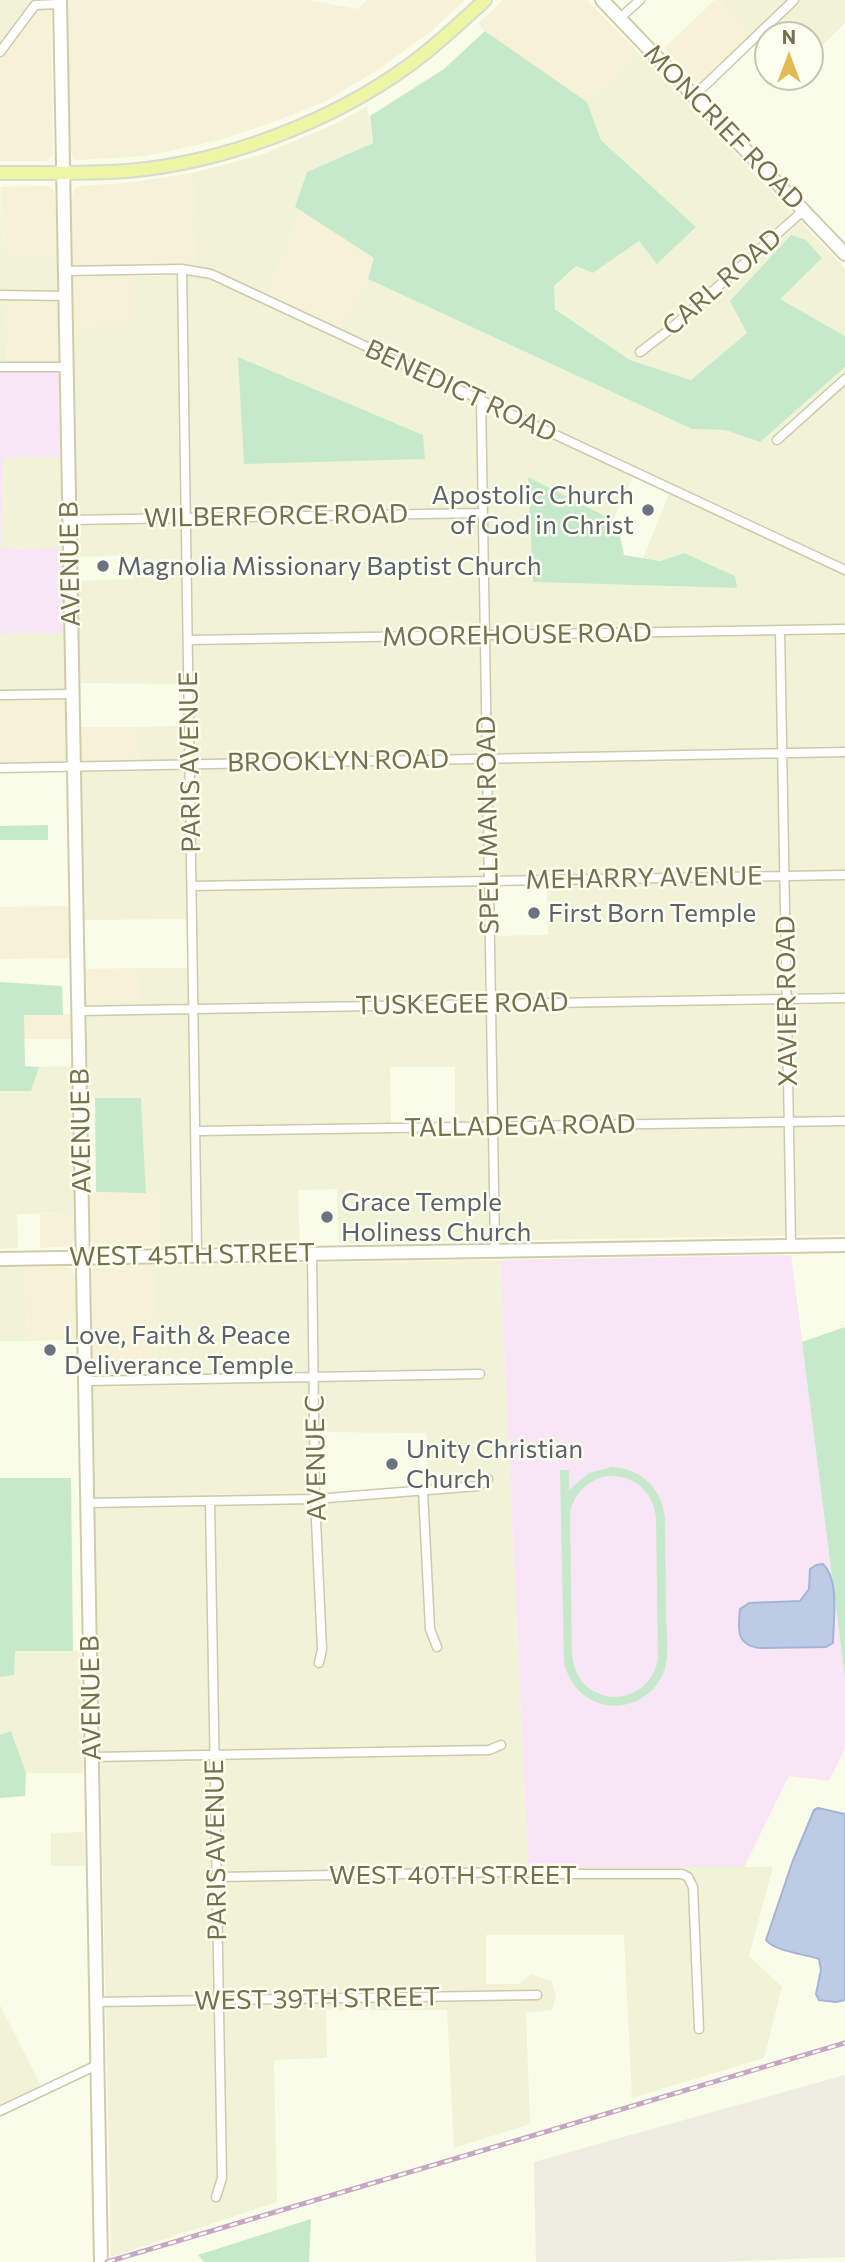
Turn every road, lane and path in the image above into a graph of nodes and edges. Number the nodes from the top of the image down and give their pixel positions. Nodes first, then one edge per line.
1 (485, 0) edge
2 (602, 0) edge
3 (640, 0) edge
4 (794, 0) edge
5 (60, 2) edge
6 (620, 18) junction
7 (0, 52) edge
8 (695, 95) junction
9 (0, 173) edge
10 (62, 173) junction
11 (803, 210) junction
12 (845, 254) edge
13 (182, 269) junction
14 (64, 271) junction
15 (0, 295) edge
16 (65, 296) junction
17 (640, 352) dead end
18 (0, 367) edge
19 (66, 367) junction
20 (845, 379) edge
21 (481, 400) junction
22 (777, 440) dead end
23 (483, 513) junction
24 (186, 518) junction
25 (69, 520) junction
26 (845, 570) edge
27 (845, 629) edge
28 (780, 631) junction
29 (484, 636) junction
30 (188, 640) junction
31 (73, 694) junction
32 (0, 695) edge
33 (845, 752) edge
34 (783, 753) junction
35 (487, 759) junction
36 (190, 764) junction
37 (74, 767) junction
38 (0, 768) edge
39 (845, 875) edge
40 (784, 876) junction
41 (489, 881) junction
42 (192, 886) junction
43 (845, 998) edge
44 (787, 999) junction
45 (491, 1004) junction
46 (194, 1008) junction
47 (78, 1011) junction
48 (789, 1121) junction
49 (845, 1121) edge
50 (494, 1126) junction
51 (196, 1131) junction
52 (791, 1245) junction
53 (845, 1245) edge
54 (495, 1250) junction
55 (312, 1253) junction
56 (197, 1254) junction
57 (83, 1256) junction
58 (0, 1259) edge
59 (480, 1374) dead end
60 (314, 1376) junction
61 (85, 1381) junction
62 (488, 1479) dead end
63 (423, 1491) junction
64 (316, 1499) junction
65 (210, 1501) junction
66 (87, 1503) junction
67 (437, 1647) dead end
68 (319, 1663) dead end
69 (501, 1745) dead end
70 (215, 1755) junction
71 (92, 1757) junction
72 (217, 1877) junction
73 (537, 1995) dead end
74 (219, 2000) junction
75 (96, 2002) junction
76 (699, 2029) dead end
77 (97, 2065) junction
78 (0, 2111) edge
79 (216, 2197) dead end
80 (100, 2262) edge

1 - 10 main road
2 - 6 main road, MONCRIEF ROAD
3 - 6 street
4 - 8 street
5 - 7 street
5 - 10 main road, AVENUE B
6 - 8 main road, MONCRIEF ROAD
8 - 11 main road, MONCRIEF ROAD
9 - 10 main road
10 - 14 main road, AVENUE B
11 - 12 main road, MONCRIEF ROAD
11 - 17 street, CARL ROAD
13 - 14 street, BENEDICT ROAD
13 - 21 street, BENEDICT ROAD
13 - 24 street, PARIS AVENUE
14 - 16 main road, AVENUE B
15 - 16 street
16 - 19 main road, AVENUE B
18 - 19 street
19 - 25 main road, AVENUE B
20 - 22 street
21 - 23 street, SPELLMAN ROAD
21 - 26 street, BENEDICT ROAD
23 - 24 street, WILBERFORCE ROAD
23 - 29 street, SPELLMAN ROAD
24 - 25 street, WILBERFORCE ROAD
24 - 30 street, PARIS AVENUE
25 - 31 main road, AVENUE B
27 - 28 street, MOOREHOUSE ROAD
28 - 29 street, MOOREHOUSE ROAD
28 - 34 street, XAVIER ROAD
29 - 30 street, MOOREHOUSE ROAD
29 - 35 street, SPELLMAN ROAD
30 - 36 street, PARIS AVENUE
31 - 32 street
31 - 37 main road, AVENUE B
33 - 34 street, BROOKLYN ROAD
34 - 35 street, BROOKLYN ROAD
34 - 40 street, XAVIER ROAD
35 - 36 street, BROOKLYN ROAD
35 - 41 street, SPELLMAN ROAD
36 - 37 street, BROOKLYN ROAD
36 - 42 street, PARIS AVENUE
37 - 38 street, BROOKLYN ROAD
37 - 47 main road, AVENUE B
39 - 40 street, MEHARRY AVENUE
40 - 41 street, MEHARRY AVENUE
40 - 44 street, XAVIER ROAD
41 - 42 street, MEHARRY AVENUE
41 - 45 street, SPELLMAN ROAD
42 - 46 street, PARIS AVENUE
43 - 44 street, TUSKEGEE ROAD
44 - 45 street, TUSKEGEE ROAD
44 - 48 street, XAVIER ROAD
45 - 46 street, TUSKEGEE ROAD
45 - 50 street, SPELLMAN ROAD
46 - 47 street, TUSKEGEE ROAD
46 - 51 street, PARIS AVENUE
47 - 57 main road, AVENUE B
48 - 49 street, TALLADEGA ROAD
48 - 50 street, TALLADEGA ROAD
48 - 52 street, XAVIER ROAD
50 - 51 street, TALLADEGA ROAD
50 - 54 street, SPELLMAN ROAD
51 - 56 street, PARIS AVENUE
52 - 53 main road, WEST 45TH STREET
52 - 54 main road, WEST 45TH STREET
54 - 55 main road, WEST 45TH STREET
55 - 56 main road, WEST 45TH STREET
55 - 60 street, AVENUE C
56 - 57 main road, WEST 45TH STREET
57 - 58 main road, WEST 45TH STREET
57 - 61 main road, AVENUE B
59 - 60 street
60 - 61 street
60 - 64 street, AVENUE C
61 - 66 main road, AVENUE B
62 - 63 street
63 - 64 street
63 - 67 street
64 - 65 street
64 - 68 street, AVENUE C
65 - 66 street
65 - 70 street, PARIS AVENUE
66 - 71 main road, AVENUE B
69 - 70 street
70 - 71 street
70 - 72 street, PARIS AVENUE
71 - 75 main road, AVENUE B
72 - 74 street, PARIS AVENUE
72 - 76 street, WEST 40TH STREET
73 - 74 street, WEST 39TH STREET
74 - 75 street, WEST 39TH STREET
74 - 79 street, PARIS AVENUE
75 - 77 main road, AVENUE B
77 - 78 street
77 - 80 main road, AVENUE B

